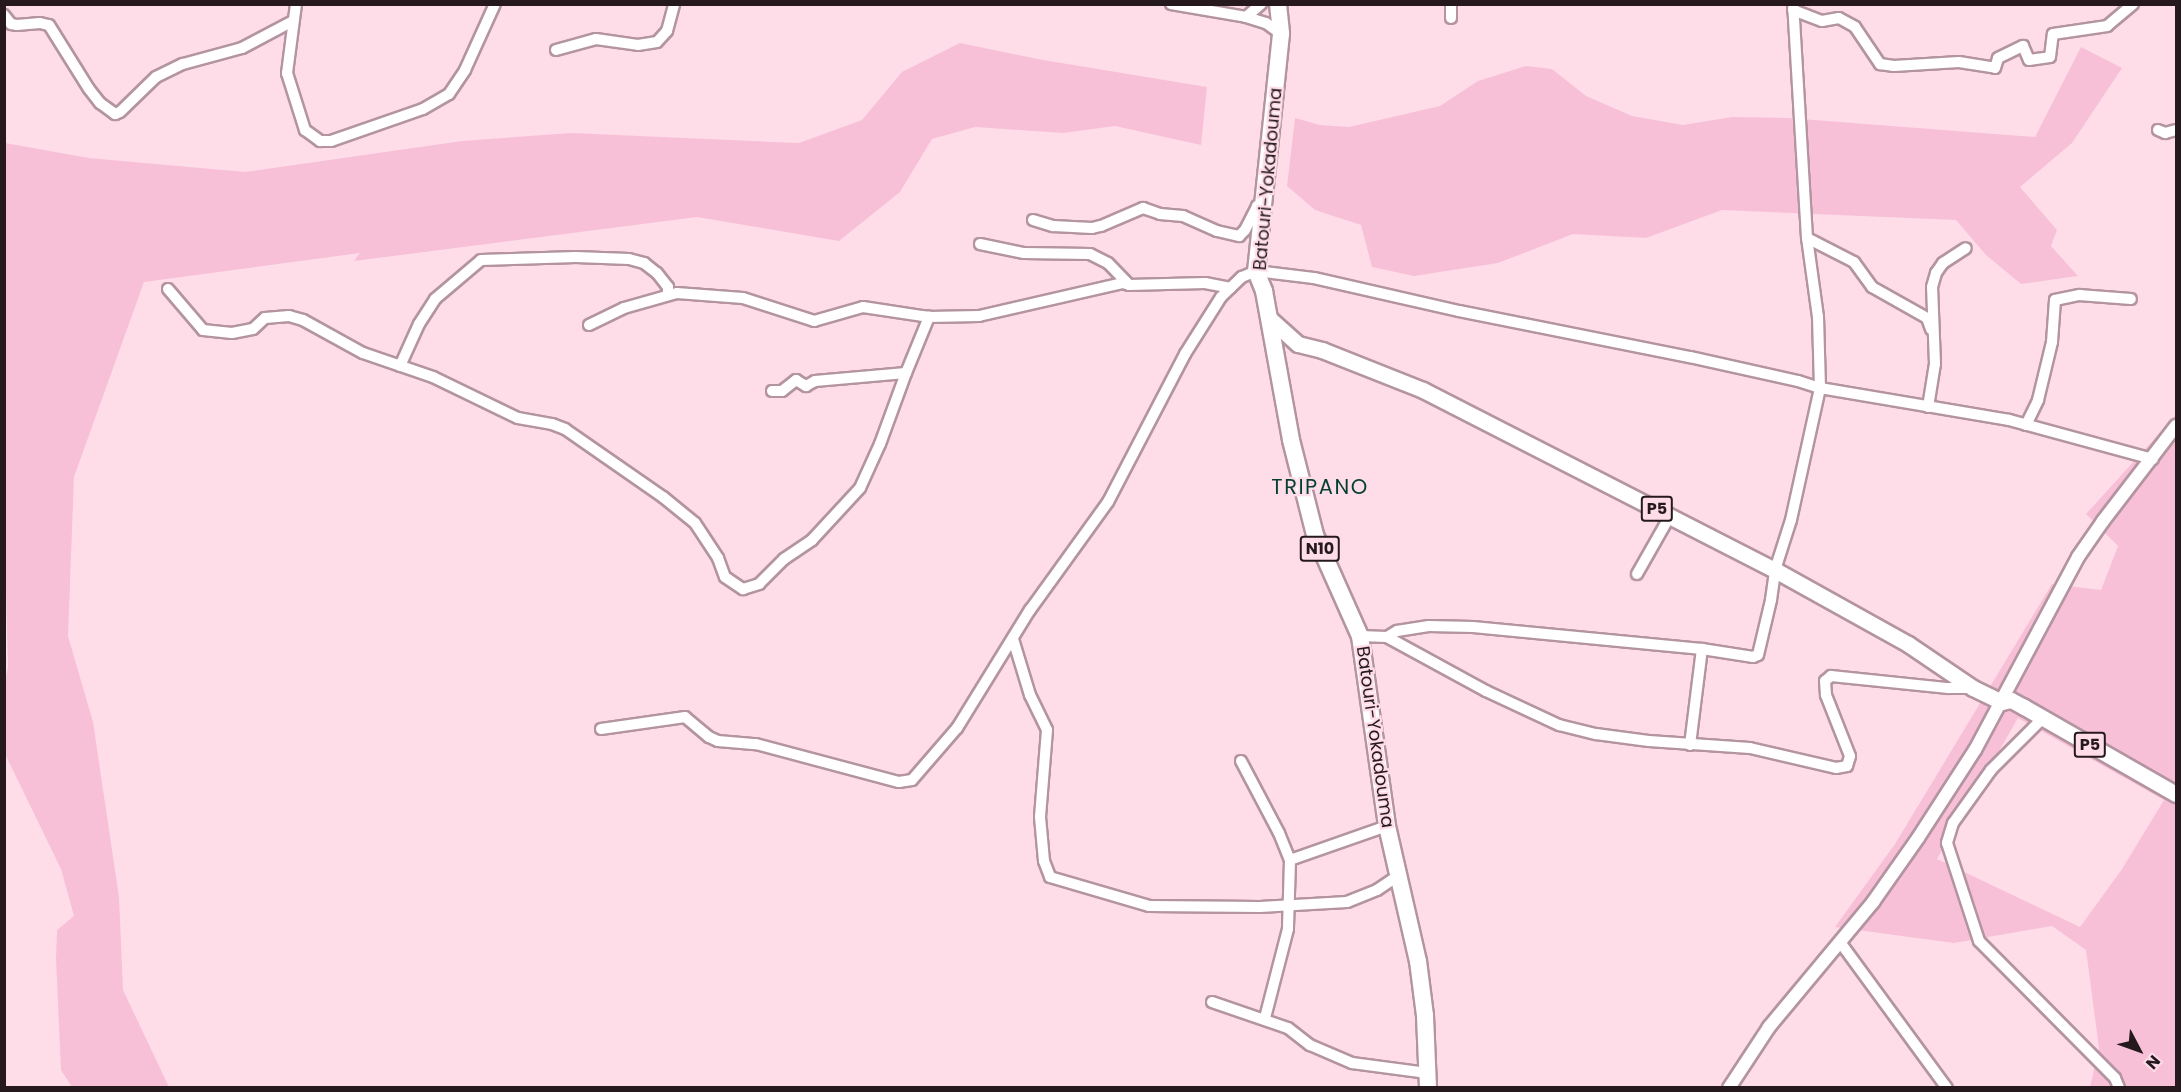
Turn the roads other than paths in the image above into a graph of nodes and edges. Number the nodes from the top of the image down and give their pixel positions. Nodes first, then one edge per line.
1 (296, 4) edge
2 (495, 4) edge
3 (674, 4) edge
4 (1171, 4) edge
5 (1261, 4) edge
6 (1278, 4) edge
7 (1450, 4) edge
8 (2133, 4) edge
9 (1793, 7) edge
10 (4, 15) edge
11 (1246, 17) junction
12 (1451, 18) dead end
13 (293, 21) junction
14 (1281, 34) junction
15 (556, 50) dead end
16 (2158, 130) dead end
17 (2176, 130) edge
18 (1265, 203) junction
19 (1033, 220) dead end
20 (1808, 238) junction
21 (980, 244) dead end
22 (1966, 248) dead end
23 (1256, 271) junction
24 (1129, 285) junction
25 (1231, 288) junction
26 (168, 290) dead end
27 (668, 294) junction
28 (2131, 299) dead end
29 (929, 317) junction
30 (1269, 318) junction
31 (589, 325) dead end
32 (1935, 338) junction
33 (1298, 344) junction
34 (1274, 358) junction
35 (400, 366) junction
36 (906, 373) junction
37 (1820, 388) junction
38 (772, 391) dead end
39 (1928, 407) junction
40 (2026, 424) junction
41 (2176, 426) edge
42 (2153, 459) junction
43 (1670, 516) junction
44 (1775, 570) junction
45 (1637, 574) dead end
46 (1360, 636) junction
47 (1387, 637) junction
48 (1013, 639) junction
49 (1702, 650) junction
50 (1973, 688) junction
51 (2002, 702) junction
52 (2043, 718) junction
53 (601, 729) dead end
54 (1690, 746) junction
55 (1241, 761) dead end
56 (2176, 794) edge
57 (1387, 826) junction
58 (1290, 860) junction
59 (1398, 876) junction
60 (1290, 905) junction
61 (1840, 942) junction
62 (1212, 1002) dead end
63 (1265, 1018) junction
64 (1428, 1080) edge
65 (1729, 1088) edge
66 (1947, 1088) edge
67 (2119, 1088) edge

1 - 13 street
2 - 13 street
3 - 15 street
4 - 11 street
5 - 11 street
6 - 14 highway, Batouri-Yokadouma / N10
7 - 12 street
8 - 9 street
9 - 20 street
10 - 13 street
11 - 14 street
14 - 18 highway, Batouri-Yokadouma / N10
16 - 17 street
18 - 19 street
18 - 23 highway, Batouri-Yokadouma / N10
20 - 32 street
20 - 37 street
21 - 24 street
22 - 32 street
23 - 25 street
23 - 30 highway, Batouri-Yokadouma / N10
23 - 37 street
24 - 25 street
24 - 29 street
25 - 48 street
26 - 35 street
27 - 29 street
27 - 31 street
27 - 35 street
28 - 40 street
29 - 36 street
30 - 33 main road, P5
30 - 34 highway, Batouri-Yokadouma / N10
32 - 39 street
33 - 34 main road
33 - 43 main road, P5
34 - 46 highway, Batouri-Yokadouma / N10
35 - 36 street
36 - 38 street
37 - 39 street
37 - 44 street
39 - 40 street
40 - 42 street
41 - 42 street
42 - 51 street
43 - 44 main road, P5
43 - 45 street
44 - 49 street
44 - 50 main road, P5
46 - 47 street
46 - 57 highway, Batouri-Yokadouma / N10
47 - 49 street
47 - 54 street
48 - 53 street
48 - 60 street
49 - 54 street
50 - 51 main road, P5
50 - 54 street
51 - 52 main road, P5
51 - 61 street
52 - 56 main road, P5
52 - 67 street
55 - 58 street
57 - 58 street
57 - 59 highway, Batouri-Yokadouma / N10
58 - 60 street
59 - 60 street
59 - 64 highway, Batouri-Yokadouma / N10
60 - 63 street
61 - 65 street
61 - 66 street
62 - 63 street
63 - 64 street

